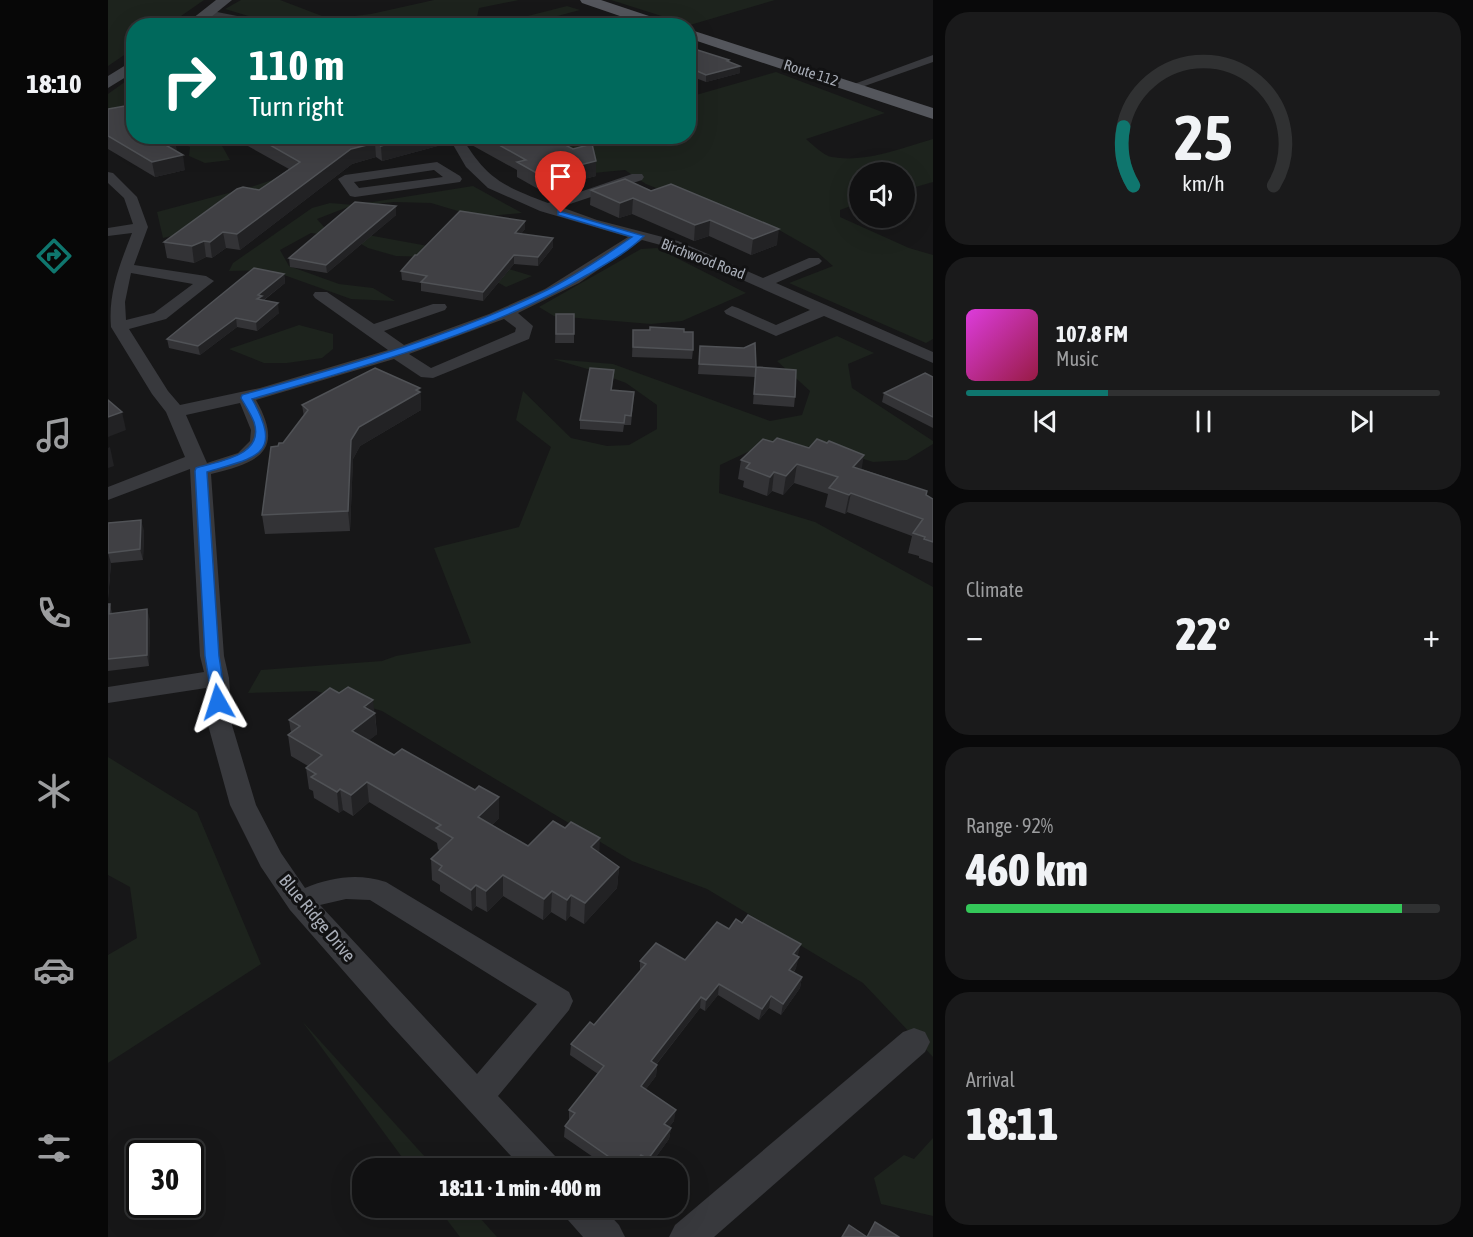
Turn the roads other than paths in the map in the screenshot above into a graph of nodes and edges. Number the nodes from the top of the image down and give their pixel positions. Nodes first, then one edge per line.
1 (225, 0) edge
2 (587, 0) edge
3 (207, 13) junction
4 (200, 18) edge
5 (232, 18) edge
6 (641, 18) edge
7 (696, 36) edge
8 (933, 58) edge
9 (126, 71) edge
10 (108, 83) edge
11 (852, 87) junction
12 (933, 114) edge
13 (459, 144) edge
14 (108, 176) edge
15 (483, 176) junction
16 (637, 177) dead end
17 (455, 179) junction
18 (545, 208) junction
19 (141, 227) junction
20 (108, 232) edge
21 (639, 236) junction
22 (814, 261) dead end
23 (126, 268) junction
24 (764, 283) junction
25 (321, 295) dead end
26 (439, 307) dead end
27 (824, 310) junction
28 (732, 311) dead end
29 (505, 312) junction
30 (114, 320) edge
31 (371, 330) junction
32 (398, 351) junction
33 (933, 358) edge
34 (246, 398) junction
35 (175, 411) junction
36 (199, 466) junction
37 (108, 494) edge
38 (217, 678) junction
39 (108, 695) edge
40 (300, 903) junction
41 (914, 1042) dead end
42 (478, 1096) junction
43 (535, 1158) edge
44 (589, 1218) edge
45 (607, 1237) edge
46 (687, 1237) edge

1 - 3 street
2 - 6 main road
3 - 4 street
3 - 5 street
7 - 11 main road, Route 112
8 - 11 street
9 - 10 street
11 - 12 main road, Route 112
13 - 15 street, Birchwood Road
14 - 19 street
15 - 17 street
15 - 18 street, Birchwood Road
16 - 18 street
17 - 17 street
18 - 21 street, Birchwood Road
19 - 20 street
19 - 23 street
21 - 24 street, Birchwood Road
21 - 29 street
22 - 24 street
23 - 30 street
23 - 30 street
24 - 27 street, Birchwood Road
25 - 31 street
26 - 31 street
27 - 28 street
27 - 33 street, Birchwood Road
29 - 32 street
29 - 32 street
30 - 35 street, Blue Ridge Drive
31 - 32 street
32 - 34 street
34 - 35 street
34 - 36 street
35 - 36 street, Blue Ridge Drive
36 - 37 street
36 - 38 street, Blue Ridge Drive
38 - 39 street
38 - 40 street, Blue Ridge Drive
40 - 42 street, Blue Ridge Drive
40 - 42 street
41 - 46 street
42 - 43 street, Blue Ridge Drive
44 - 45 street

